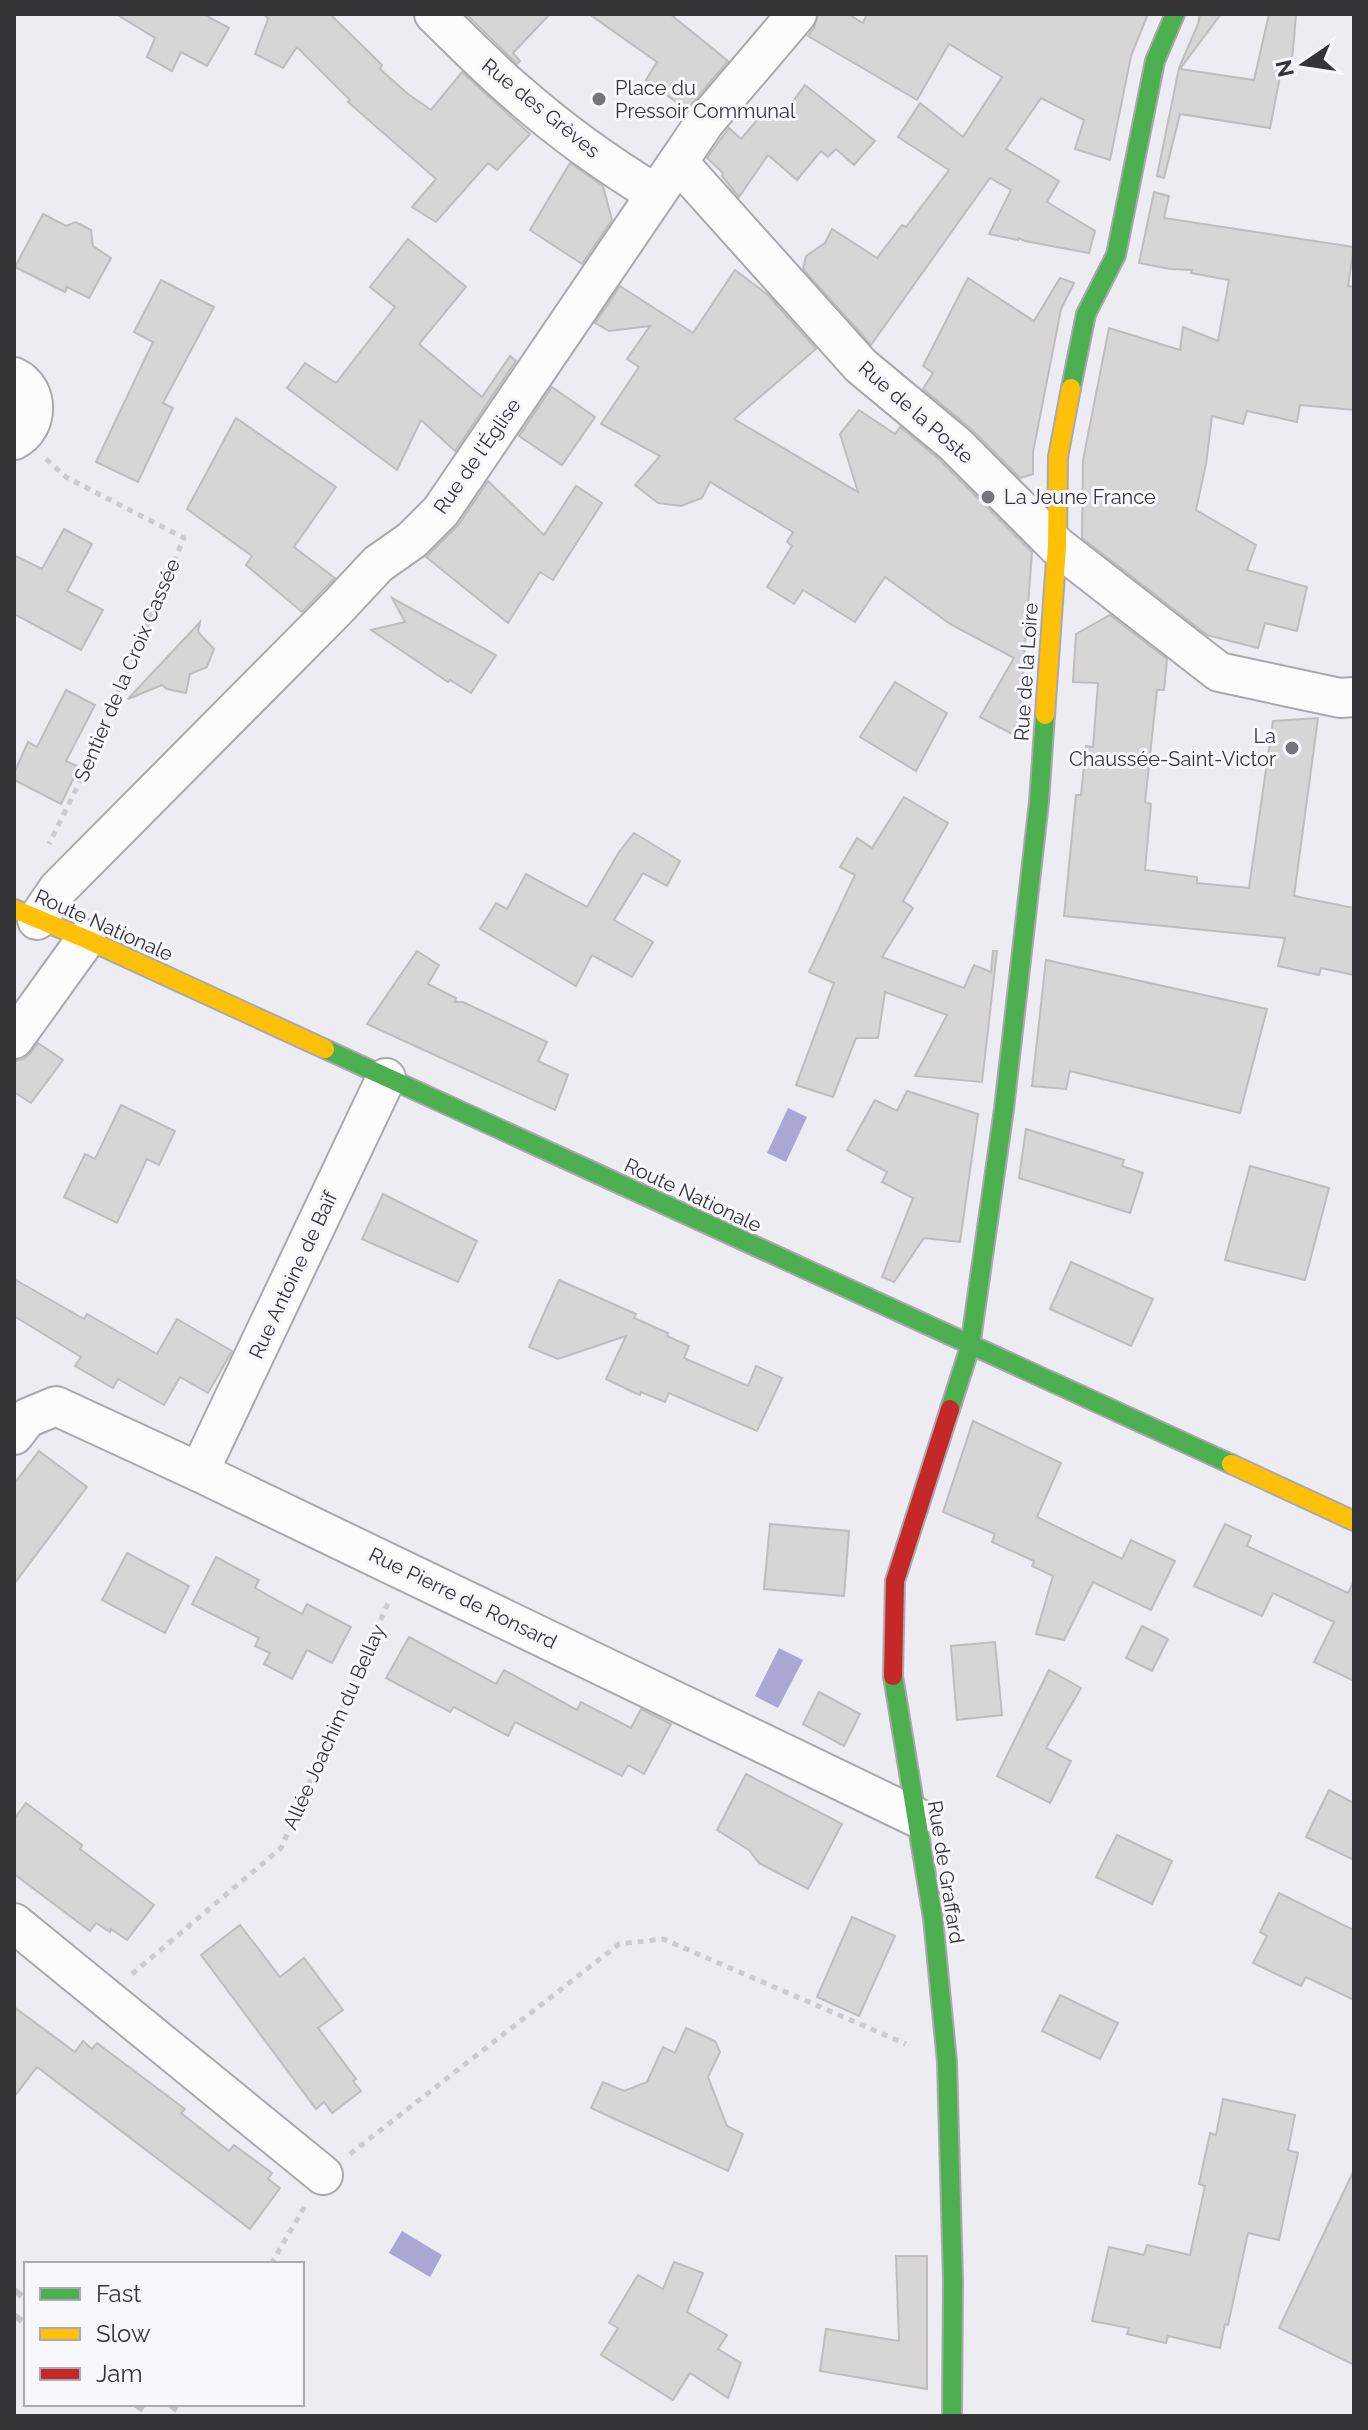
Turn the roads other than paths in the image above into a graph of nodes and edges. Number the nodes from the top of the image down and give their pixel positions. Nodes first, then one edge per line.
1 (434, 14) edge
2 (797, 14) edge
3 (1175, 14) edge
4 (678, 162) junction
5 (656, 194) junction
6 (14, 377) edge
7 (18, 438) edge
8 (1057, 546) junction
9 (1354, 697) edge
10 (26, 914) edge
11 (86, 939) junction
12 (14, 1039) edge
13 (386, 1078) junction
14 (970, 1347) junction
15 (14, 1435) edge
16 (199, 1472) junction
17 (1354, 1521) edge
18 (916, 1817) junction
19 (14, 1923) edge
20 (323, 2175) road end
21 (952, 2416) edge

1 - 5 street, Rue des Grèves
2 - 4 street, Rue de l'Église
3 - 8 street, Rue de la Loire
4 - 5 street, Rue de l'Église
4 - 8 street, Rue de la Poste
5 - 10 street, Rue de l'Église
6 - 7 street
8 - 9 street, Rue de la Poste
8 - 14 street, Rue de la Loire
10 - 11 street, Route Nationale
11 - 12 street
11 - 13 street, Route Nationale
13 - 14 street, Route Nationale
13 - 16 street, Rue Antoine de Baïf
14 - 17 street, Route Nationale
14 - 18 street, Rue de Graffard
15 - 16 street, Rue Pierre de Ronsard
16 - 18 street, Rue Pierre de Ronsard
18 - 21 street, Rue de Graffard
19 - 20 street

